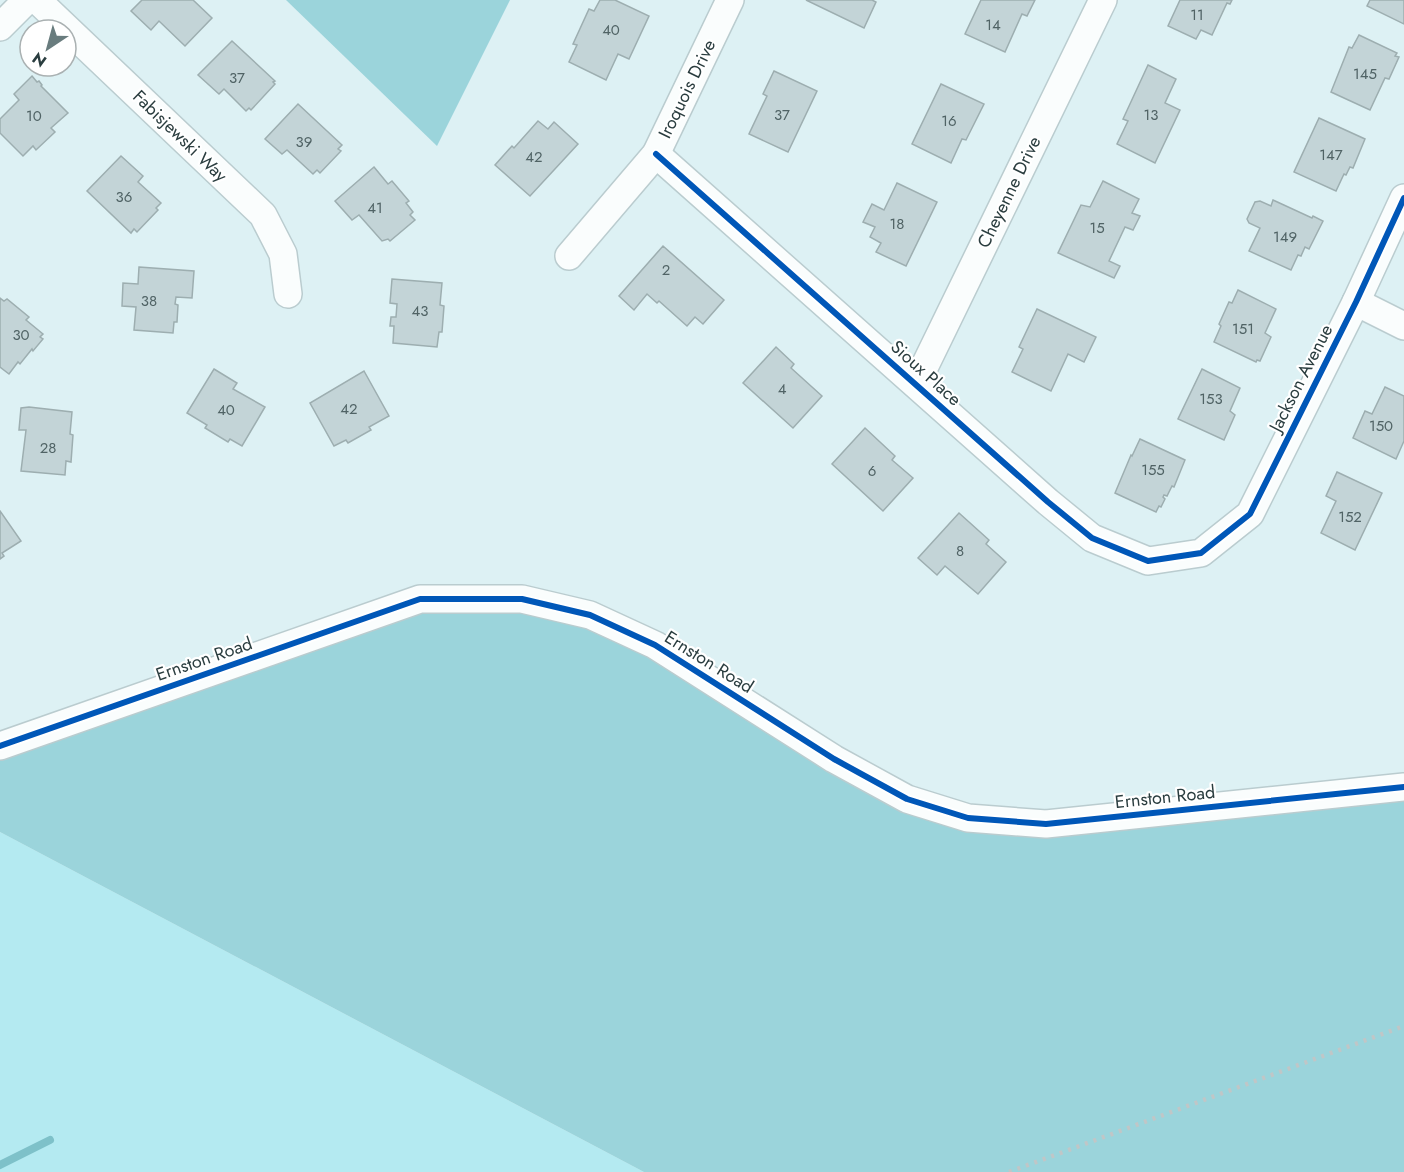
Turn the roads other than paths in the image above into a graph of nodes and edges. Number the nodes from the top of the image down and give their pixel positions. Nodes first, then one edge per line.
1 (27, 0) edge
2 (37, 0) edge
3 (730, 0) edge
4 (1102, 0) edge
5 (0, 27) edge
6 (656, 154) junction
7 (1404, 198) edge
8 (569, 256) dead end
9 (288, 294) dead end
10 (1356, 302) junction
11 (1404, 326) edge
12 (916, 384) junction
13 (1201, 553) joint
14 (0, 746) edge
15 (1404, 787) edge

1 - 5 street
2 - 9 street, Fabisjewski Way
3 - 6 street, Iroquois Drive
4 - 12 street, Cheyenne Drive
6 - 8 street, Iroquois Drive
6 - 12 street, Sioux Place
7 - 10 street, Jackson Avenue
10 - 11 street
10 - 13 street, Jackson Avenue
12 - 13 street, Sioux Place
14 - 15 street, Ernston Road

